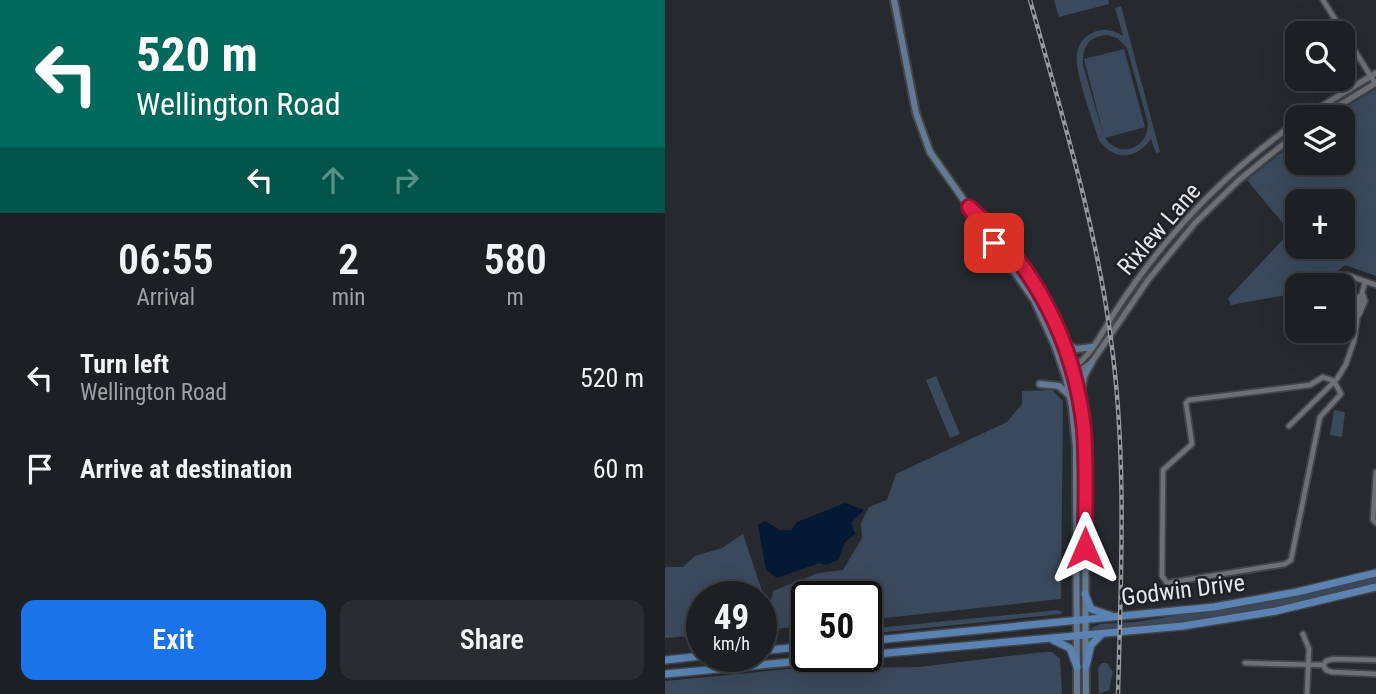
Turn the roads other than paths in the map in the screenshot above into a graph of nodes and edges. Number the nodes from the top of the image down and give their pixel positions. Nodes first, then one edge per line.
1 (894, 0) edge
2 (1323, 0) edge
3 (1373, 74) edge
4 (1376, 83) edge
5 (1323, 105) edge
6 (1339, 105) edge
7 (1285, 131) edge
8 (1285, 143) edge
9 (969, 207) junction
10 (1355, 278) edge
11 (1365, 282) junction
12 (1376, 285) edge
13 (1065, 344) junction
14 (1091, 348) junction
15 (1092, 362) junction
16 (1073, 372) junction
17 (1065, 375) junction
18 (1334, 382) junction
19 (1039, 384) dead end
20 (1070, 397) junction
21 (1081, 406) junction
22 (1289, 426) dead end
23 (1376, 472) edge
24 (1376, 523) edge
25 (1376, 573) edge
26 (1376, 587) edge
27 (1085, 594) junction
28 (1120, 618) junction
29 (1086, 621) junction
30 (1077, 622) junction
31 (1103, 633) junction
32 (1303, 634) dead end
33 (1087, 635) junction
34 (1078, 636) junction
35 (1045, 639) junction
36 (882, 640) edge
37 (882, 654) edge
38 (686, 658) edge
39 (665, 660) edge
40 (1376, 660) edge
41 (791, 662) edge
42 (1245, 663) dead end
43 (1308, 665) junction
44 (1323, 665) junction
45 (1081, 666) junction
46 (665, 674) edge
47 (1376, 674) edge
48 (1077, 694) edge
49 (1086, 694) edge
50 (1307, 694) edge

1 - 9 main road
2 - 3 street
3 - 4 street
3 - 5 street
4 - 6 street
7 - 14 street, Rixlew Lane
8 - 15 street, Rixlew Lane
9 - 13 main road
9 - 17 main road
10 - 11 street
11 - 12 street
11 - 18 street
13 - 14 main road
13 - 16 main road
14 - 16 street, Rixlew Lane
15 - 16 street, Rixlew Lane
15 - 21 main road
16 - 17 street, Rixlew Lane
16 - 21 main road
17 - 20 main road
18 - 18 street
18 - 22 street
19 - 20 main road
20 - 30 main road
21 - 27 main road
23 - 24 street
25 - 28 main road, Godwin Drive
26 - 31 main road, Godwin Drive
27 - 28 main road
27 - 29 main road
28 - 29 main road, Godwin Drive
29 - 30 main road, Godwin Drive
29 - 33 main road
30 - 34 main road
30 - 36 main road, Godwin Drive
31 - 33 main road, Godwin Drive
31 - 45 main road
32 - 43 street
33 - 34 main road, Godwin Drive
33 - 45 main road
34 - 35 main road, Godwin Drive
34 - 45 main road
35 - 37 main road, Godwin Drive
35 - 45 main road
38 - 39 main road
40 - 44 street
41 - 46 main road
42 - 43 street
43 - 44 street
43 - 50 street
44 - 47 street
45 - 48 main road
45 - 49 main road

